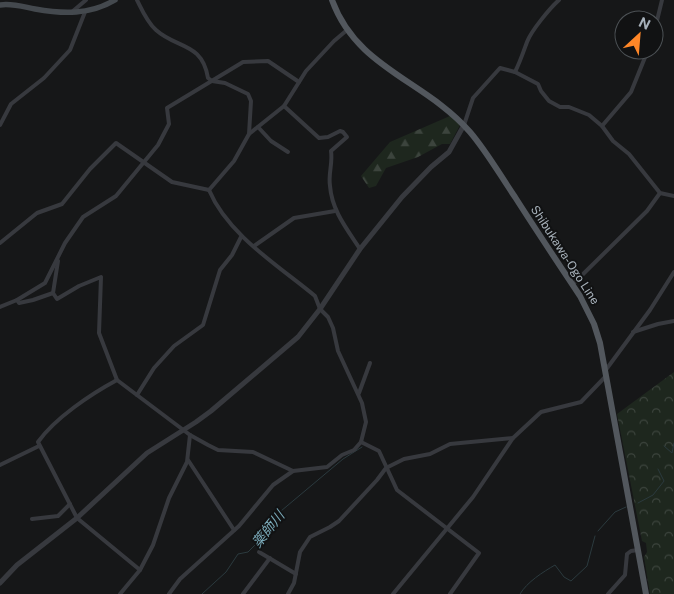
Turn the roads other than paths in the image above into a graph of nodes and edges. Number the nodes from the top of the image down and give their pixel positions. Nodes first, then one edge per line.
1 (86, 0) edge
2 (115, 0) edge
3 (137, 0) edge
4 (332, 0) edge
5 (559, 0) edge
6 (0, 5) edge
7 (72, 12) junction
8 (85, 12) junction
9 (347, 30) junction
10 (644, 60) edge
11 (515, 72) junction
12 (212, 81) junction
13 (299, 82) junction
14 (284, 106) junction
15 (0, 125) edge
16 (464, 125) junction
17 (602, 126) junction
18 (258, 127) junction
19 (249, 134) junction
20 (288, 152) dead end
21 (144, 163) junction
22 (209, 190) junction
23 (660, 193) junction
24 (674, 196) edge
25 (335, 211) junction
26 (241, 237) junction
27 (0, 243) edge
28 (254, 246) junction
29 (360, 249) junction
30 (59, 255) junction
31 (674, 272) edge
32 (572, 285) junction
33 (53, 293) junction
34 (17, 300) junction
35 (0, 306) edge
36 (320, 309) junction
37 (674, 321) edge
38 (633, 332) junction
39 (370, 363) dead end
40 (605, 373) junction
41 (117, 380) junction
42 (359, 393) junction
43 (137, 395) junction
44 (184, 430) junction
45 (190, 435) junction
46 (513, 438) junction
47 (361, 442) junction
48 (39, 446) junction
49 (188, 460) junction
50 (0, 465) edge
51 (386, 468) junction
52 (293, 471) junction
53 (70, 504) junction
54 (78, 518) junction
55 (32, 520) dead end
56 (448, 528) junction
57 (234, 530) junction
58 (638, 550) junction
59 (259, 552) dead end
60 (270, 558) junction
61 (140, 570) junction
62 (296, 574) junction
63 (0, 583) edge
64 (120, 594) edge
65 (169, 594) edge
66 (243, 594) edge
67 (288, 594) edge
68 (393, 594) edge
69 (450, 594) edge
70 (608, 594) edge
71 (646, 594) edge

1 - 7 street
2 - 8 main road
3 - 12 street
4 - 9 main road, Shibukawa-Ogo Line
5 - 11 street
6 - 7 main road
7 - 8 main road
8 - 15 street
9 - 13 street
9 - 16 main road, Shibukawa-Ogo Line
10 - 17 street
11 - 16 street
11 - 17 street
12 - 13 street
12 - 19 street
12 - 21 street
13 - 14 street
14 - 18 street
14 - 25 street
16 - 29 street
16 - 32 main road, Shibukawa-Ogo Line
17 - 23 street
18 - 19 street
18 - 20 street
19 - 22 street
21 - 22 street
21 - 27 street
21 - 30 street
22 - 26 street
23 - 24 street
23 - 32 street
25 - 28 street
25 - 29 street
26 - 28 street
26 - 43 street
28 - 36 street
29 - 36 street
30 - 33 street
30 - 34 street
31 - 38 street
32 - 40 main road, Shibukawa-Ogo Line
33 - 34 street
33 - 41 street
34 - 35 street
36 - 42 street
36 - 44 street
37 - 38 street
38 - 40 street
39 - 42 street
40 - 46 street
40 - 58 main road, Shibukawa-Ogo Line
41 - 43 street
41 - 48 street
42 - 47 street
43 - 44 street
44 - 45 street
44 - 54 street
45 - 49 street
45 - 52 street
46 - 51 street
46 - 56 street
47 - 51 street
47 - 52 street
48 - 50 street
48 - 53 street
49 - 57 street
49 - 61 street
51 - 56 street
51 - 62 street
52 - 57 street
53 - 54 street
53 - 55 street
54 - 61 street
54 - 63 street
56 - 68 street
56 - 69 street
57 - 65 street
58 - 70 street
58 - 71 main road, Shibukawa-Ogo Line
59 - 60 street
60 - 62 street
60 - 66 street
61 - 64 street
62 - 67 street

